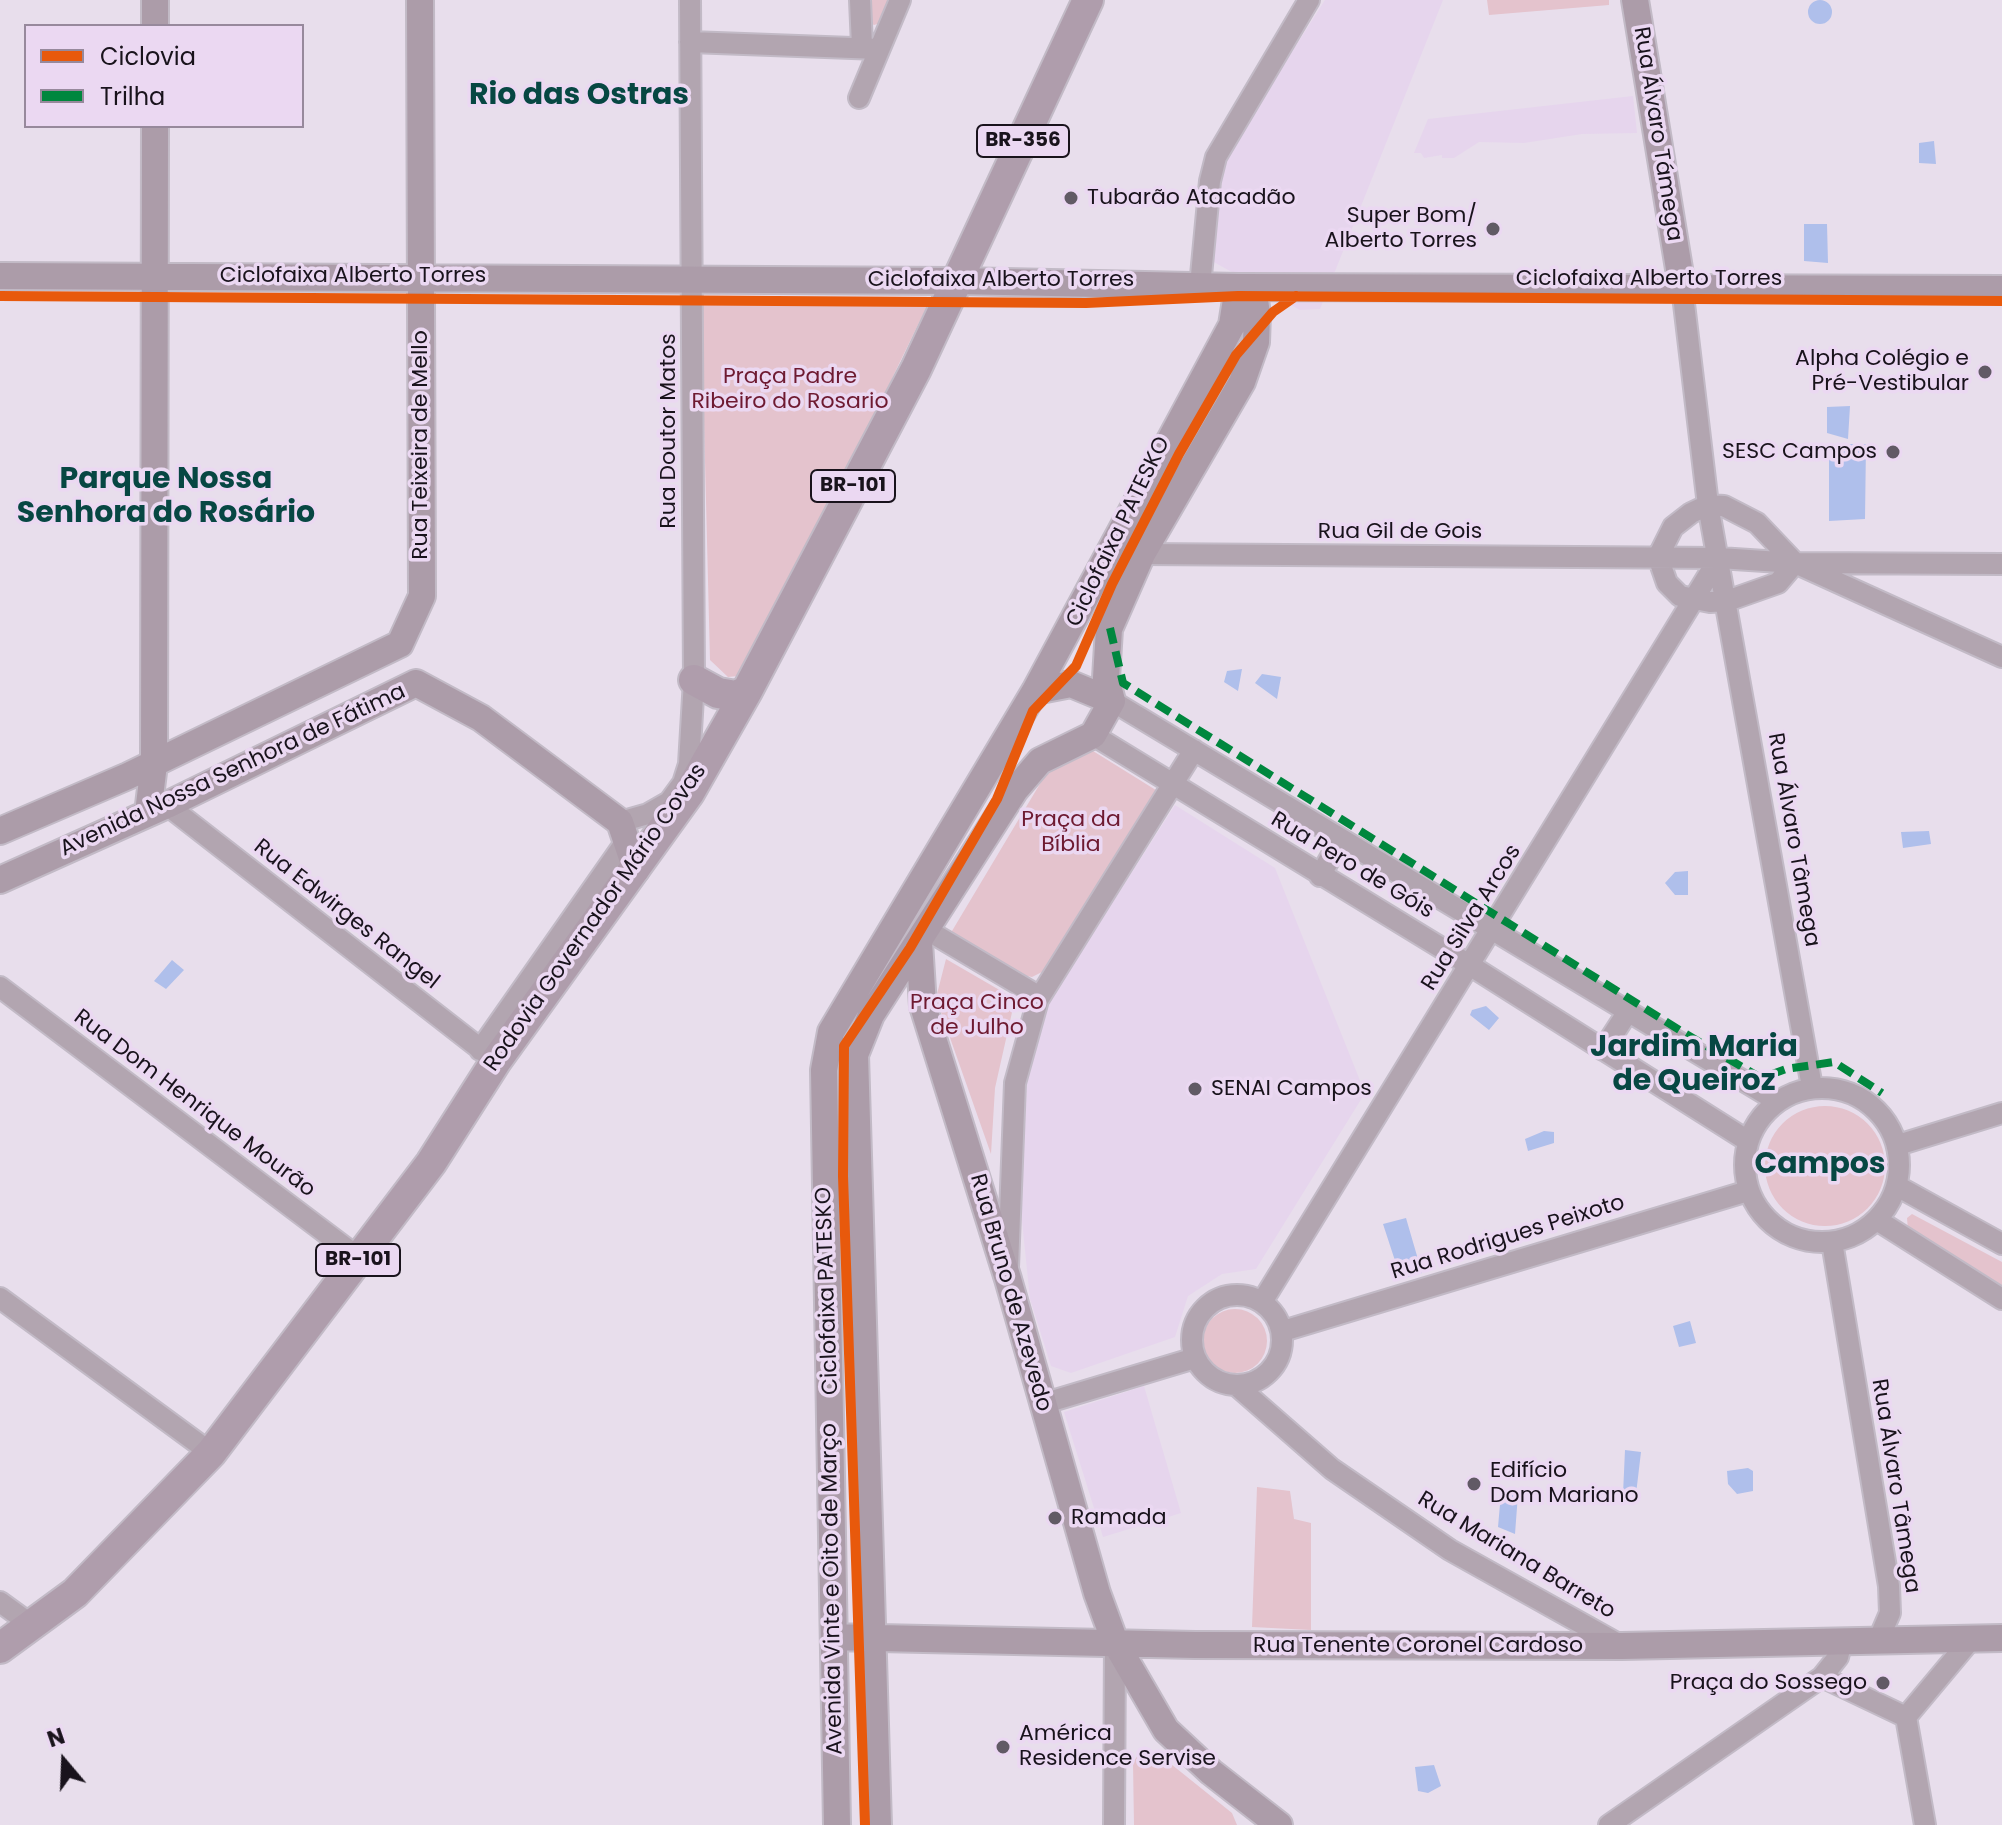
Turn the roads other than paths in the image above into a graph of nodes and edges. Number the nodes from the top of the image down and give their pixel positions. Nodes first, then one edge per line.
1 (155, 0) edge
2 (420, 0) edge
3 (690, 0) edge
4 (860, 0) edge
5 (900, 0) edge
6 (1088, 0) edge
7 (1309, 0) edge
8 (1635, 0) edge
9 (155, 24) edge
10 (690, 42) junction
11 (870, 47) junction
12 (859, 98) dead end
13 (155, 128) edge
14 (0, 276) edge
15 (156, 277) junction
16 (421, 277) junction
17 (692, 280) junction
18 (958, 281) junction
19 (1200, 286) junction
20 (1246, 287) junction
21 (1682, 287) junction
22 (2002, 289) edge
23 (1708, 505) junction
24 (1142, 554) junction
25 (1658, 557) junction
26 (1719, 558) junction
27 (1861, 562) junction
28 (1795, 563) junction
29 (2002, 564) edge
30 (1850, 589) junction
31 (1694, 601) junction
32 (1727, 601) junction
33 (400, 644) junction
34 (2002, 657) edge
35 (694, 680) junction
36 (416, 683) junction
37 (747, 691) junction
38 (1035, 691) junction
39 (1112, 701) junction
40 (1093, 735) junction
41 (1194, 750) junction
42 (154, 764) junction
43 (1172, 783) junction
44 (158, 809) junction
45 (0, 831) edge
46 (624, 831) junction
47 (1341, 839) junction
48 (636, 870) junction
49 (1320, 876) junction
50 (0, 880) edge
51 (1493, 929) junction
52 (923, 936) junction
53 (1471, 966) junction
54 (0, 987) edge
55 (1040, 997) junction
56 (1627, 1013) junction
57 (1603, 1050) junction
58 (488, 1055) junction
59 (1812, 1087) junction
60 (1768, 1097) junction
61 (824, 1102) junction
62 (2002, 1113) edge
63 (1748, 1141) junction
64 (1898, 1145) junction
65 (857, 1156) junction
66 (1897, 1186) junction
67 (1748, 1191) junction
68 (1877, 1220) junction
69 (1832, 1242) junction
70 (2002, 1244) edge
71 (359, 1258) junction
72 (1008, 1279) junction
73 (0, 1298) edge
74 (2002, 1299) edge
75 (1262, 1302) junction
76 (1283, 1331) junction
77 (1195, 1358) junction
78 (1237, 1386) junction
79 (1042, 1404) junction
80 (211, 1453) junction
81 (0, 1602) edge
82 (33, 1626) junction
83 (834, 1637) junction
84 (874, 1637) junction
85 (1972, 1638) junction
86 (2002, 1638) edge
87 (1842, 1641) junction
88 (1878, 1641) junction
89 (1115, 1642) junction
90 (1622, 1646) junction
91 (0, 1648) edge
92 (1822, 1677) junction
93 (1906, 1717) junction
94 (837, 1825) edge
95 (878, 1825) edge
96 (1114, 1825) edge
97 (1279, 1825) edge
98 (1609, 1825) edge
99 (1925, 1825) edge

1 - 9 main road
2 - 16 main road, Rua Teixeira de Mello
3 - 10 street, Rua Doutor Matos
4 - 11 street
5 - 11 street
6 - 18 highway, Rodovia Governador Mário Covas / BR-356
7 - 19 street
8 - 21 main road, Rua Álvaro Támega
10 - 11 street
10 - 17 street, Rua Doutor Matos
11 - 12 street
13 - 15 main road
14 - 15 main road
15 - 16 main road
15 - 42 main road
16 - 17 main road
16 - 33 main road, Rua Teixeira de Mello
17 - 18 main road
17 - 35 street, Rua Doutor Matos
18 - 19 main road
18 - 37 highway, Rodovia Governador Mário Covas / BR-101
19 - 20 main road
20 - 21 main road
20 - 24 main road
20 - 38 main road, Avenida Vinte e Oito de Março
21 - 22 main road
21 - 23 street, Rua Álvaro Támega
23 - 25 street
23 - 26 street, Rua Álvaro Támega
23 - 28 street
24 - 25 street, Rua Gil de Gois
24 - 39 main road
25 - 26 street, Rua Gil de Gois
25 - 31 street
26 - 28 street, Rua Gil de Gois
26 - 31 street, Rua Silva Arcos
26 - 32 street, Rua Álvaro Támega
27 - 28 street, Rua Gil de Gois
27 - 29 street, Rua Gil de Gois
27 - 30 street
28 - 30 street
28 - 32 street
30 - 34 street
31 - 32 street
31 - 51 street, Rua Silva Arcos
32 - 59 street, Rua Álvaro Tâmega
33 - 36 main road, Avenida Nossa Senhora de Fátima
33 - 42 main road, Avenida Nossa Senhora de Fátima
35 - 37 highway
35 - 46 street, Rua Doutor Matos
36 - 44 main road, Avenida Nossa Senhora de Fátima
36 - 46 main road
37 - 48 highway, Rodovia Governador Mário Covas / BR-101
38 - 39 main road
38 - 61 main road, Avenida Vinte e Oito de Março
39 - 40 main road
39 - 41 street, Rua Pero de Góis
40 - 43 street, Rua Pero de Góis
40 - 52 main road, Avenida Vinte e Oito de Março
41 - 43 street
41 - 47 street, Rua Pero de Góis
42 - 44 main road
42 - 45 main road, Avenida Nossa Senhora de Fátima
43 - 49 street, Rua Pero de Góis
43 - 55 street
44 - 50 main road, Avenida Nossa Senhora de Fátima
44 - 58 street, Rua Edwirges Rangel
46 - 48 main road
46 - 58 street
47 - 49 street
47 - 51 street, Rua Pero de Góis
48 - 58 highway, Rodovia Governador Mário Covas / BR-101
49 - 53 street, Rua Pero de Góis
51 - 53 street, Rua Silva Arcos
51 - 56 street, Rua Pero de Góis
52 - 55 street
52 - 65 main road, Avenida Vinte e Oito de Março
52 - 72 main road, Rua Bruno de Azevedo
53 - 57 street, Rua Pero de Góis
53 - 75 street, Rua Silva Arcos
54 - 71 street, Rua Dom Henrique Mourão
55 - 72 street
56 - 57 street
56 - 60 street, Rua Pero de Góis
57 - 63 street, Rua Pero de Góis
58 - 71 highway, Rodovia Governador Mário Covas / BR-101
59 - 60 street
59 - 64 street
60 - 63 street
61 - 65 main road
61 - 83 main road, Avenida Vinte e Oito de Março
62 - 64 street
63 - 67 street
64 - 66 street
65 - 84 main road, Avenida Vinte e Oito de Março
66 - 68 street
66 - 70 street
67 - 69 street
67 - 76 street, Rua Rodrigues Peixoto
68 - 69 street
68 - 74 street
69 - 88 street, Rua Álvaro Tâmega
71 - 80 highway, Rodovia Governador Mário Covas / BR-101
72 - 79 main road, Rua Bruno de Azevedo
73 - 80 street
75 - 76 street
75 - 77 street
76 - 78 street
77 - 78 street
77 - 79 street
78 - 90 street, Rua Mariana Barreto
79 - 89 main road, Rua Bruno de Azevedo
80 - 82 highway, Rodovia Governador Mário Covas / BR-101
81 - 82 street
82 - 91 highway, Rodovia Governador Mário Covas / BR-101
83 - 84 main road, Rua Tenente Coronel Cardoso
83 - 94 main road, Avenida Vinte e Oito de Março
84 - 89 main road, Rua Tenente Coronel Cardoso
84 - 95 main road, Avenida Vinte e Oito de Março
85 - 86 main road, Rua Tenente Coronel Cardoso
85 - 88 main road, Rua Tenente Coronel Cardoso
85 - 93 street
87 - 88 main road, Rua Tenente Coronel Cardoso
87 - 90 main road, Rua Tenente Coronel Cardoso
87 - 92 street
89 - 90 main road, Rua Tenente Coronel Cardoso
89 - 96 street
89 - 97 main road, Rua Bruno de Azevedo
92 - 93 street
92 - 98 street
93 - 99 street

